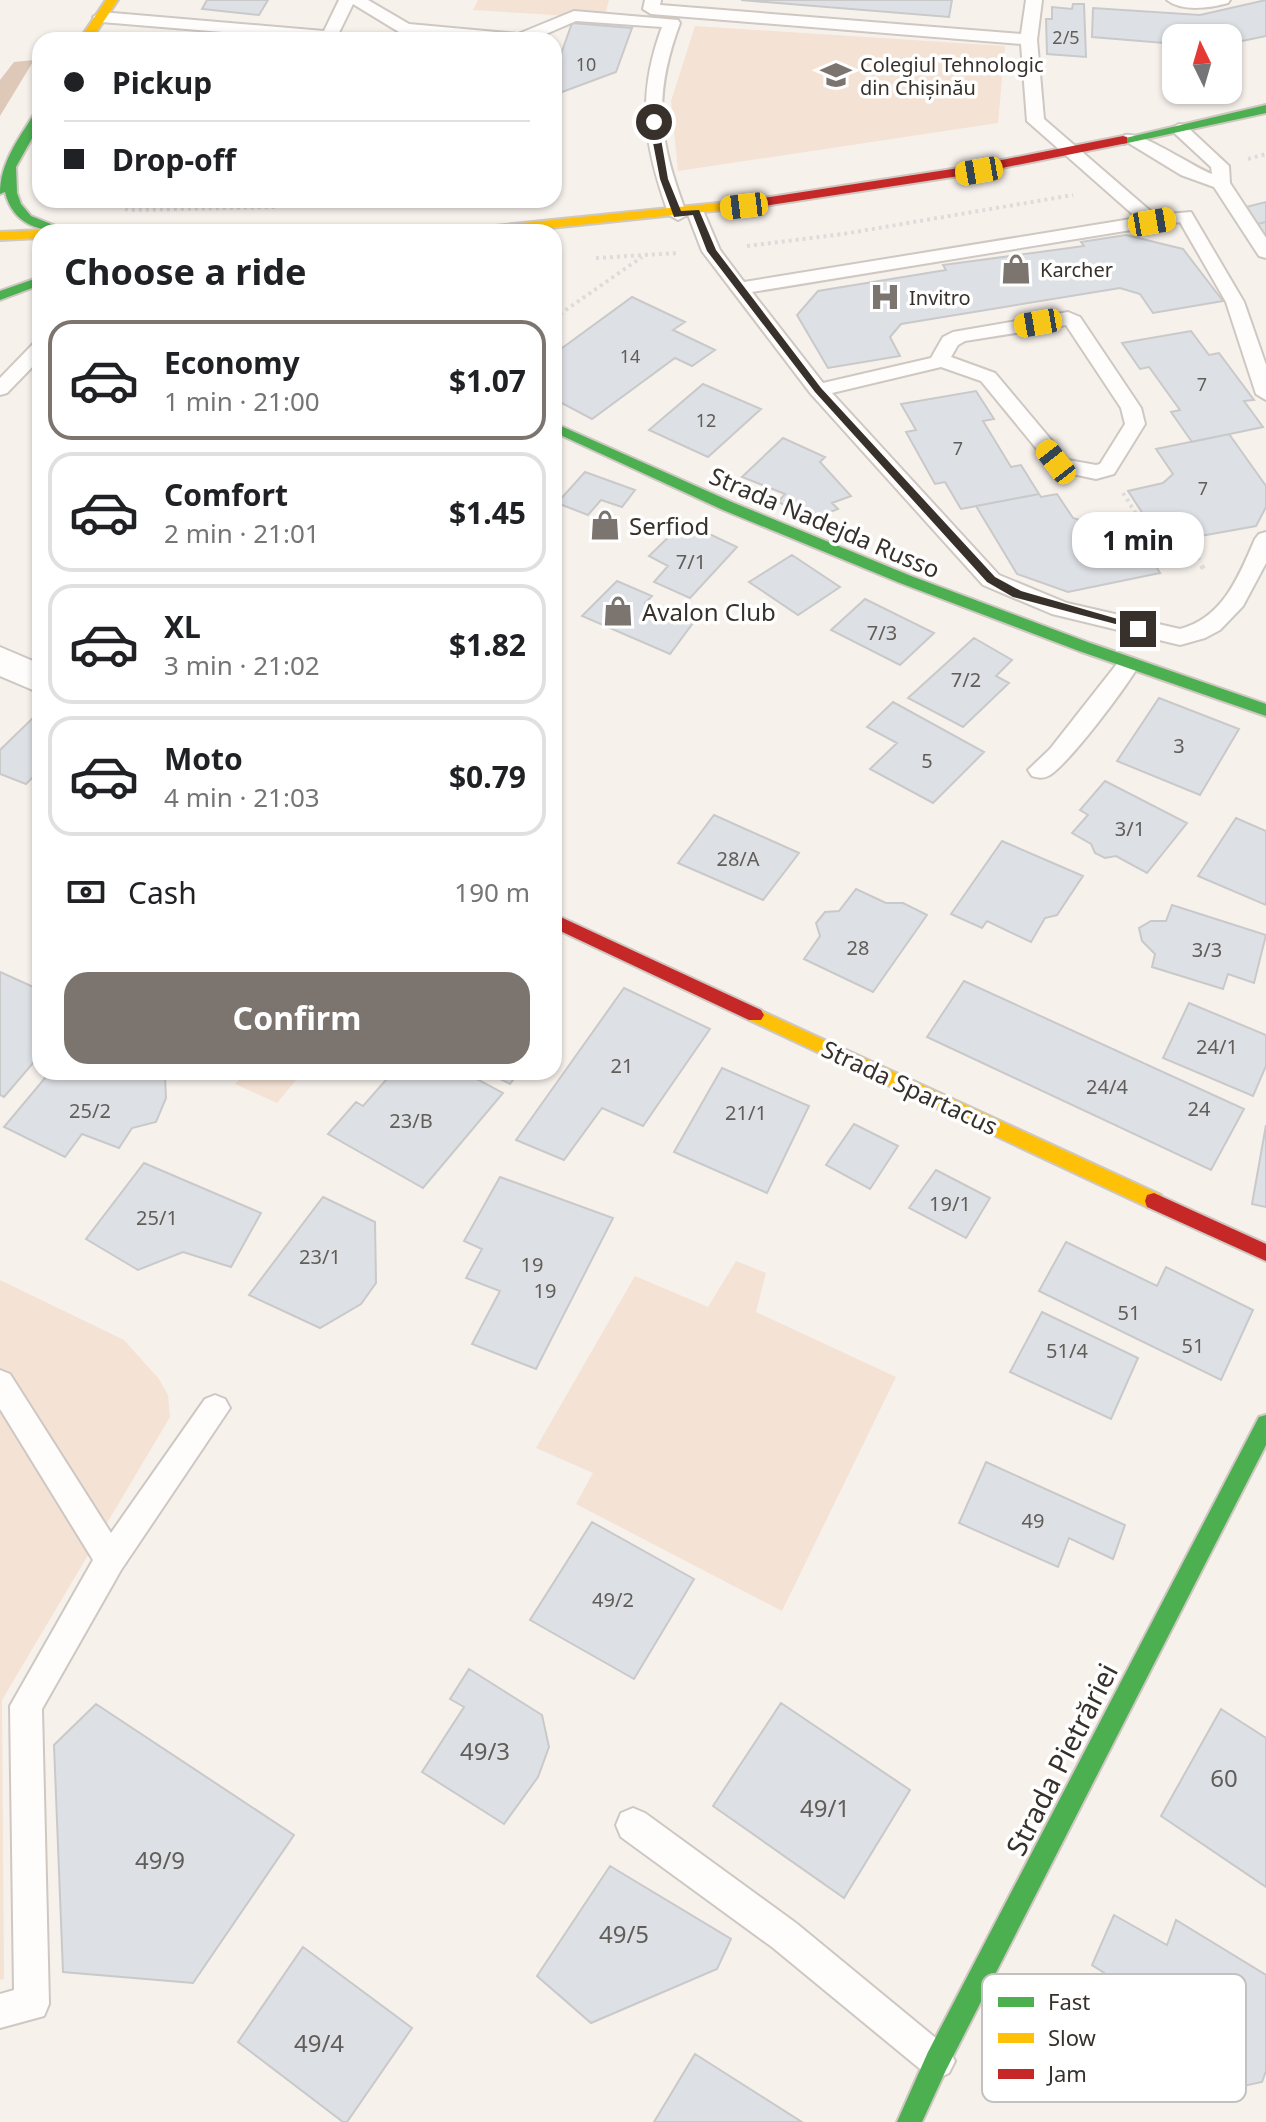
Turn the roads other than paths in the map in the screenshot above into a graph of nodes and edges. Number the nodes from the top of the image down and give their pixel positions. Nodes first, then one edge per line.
1 (112, 0) edge
2 (347, 0) edge
3 (357, 0) edge
4 (653, 0) edge
5 (1034, 0) edge
6 (1175, 0) edge
7 (1222, 0) edge
8 (101, 17) junction
9 (91, 32) edge
10 (282, 32) edge
11 (332, 32) edge
12 (440, 32) edge
13 (536, 32) edge
14 (1029, 40) junction
15 (1266, 109) edge
16 (32, 126) edge
17 (1179, 129) junction
18 (1131, 139) junction
19 (1069, 153) junction
20 (5, 168) edge
21 (1221, 183) junction
22 (0, 190) edge
23 (687, 213) junction
24 (1152, 222) junction
25 (34, 224) edge
26 (562, 224) edge
27 (32, 234) edge
28 (0, 236) edge
29 (1266, 252) edge
30 (32, 284) edge
31 (741, 288) junction
32 (0, 296) edge
33 (32, 356) edge
34 (940, 360) junction
35 (0, 389) edge
36 (818, 390) junction
37 (1266, 394) edge
38 (562, 431) edge
39 (1266, 539) edge
40 (0, 660) edge
41 (1128, 665) junction
42 (32, 676) edge
43 (1266, 710) edge
44 (1040, 770) dead end
45 (562, 925) edge
46 (1266, 1253) edge
47 (0, 1383) edge
48 (215, 1408) dead end
49 (1266, 1424) edge
50 (110, 1560) junction
51 (633, 1825) dead end
52 (0, 2011) edge
53 (937, 2061) junction
54 (909, 2122) edge

1 - 8 street
2 - 11 lane
3 - 12 lane
4 - 14 lane
5 - 14 lane
6 - 7 lane
8 - 9 street
8 - 10 lane
13 - 23 lane
14 - 19 lane
15 - 17 street
16 - 20 street
17 - 18 street
17 - 21 lane
18 - 19 street
18 - 21 lane
19 - 23 street
19 - 24 lane
20 - 22 street
20 - 25 street
21 - 29 lane
23 - 26 street
23 - 31 lane
24 - 31 lane
24 - 37 lane
27 - 28 street
30 - 32 street
31 - 36 lane
33 - 35 lane
34 - 34 lane
34 - 36 lane
36 - 39 lane
38 - 41 street, Strada Nadejda Russo
40 - 42 street
41 - 43 street, Strada Nadejda Russo
41 - 44 lane
45 - 46 street, Strada Spartacus
47 - 50 lane
48 - 50 lane
49 - 53 street, Strada Pietrăriei
50 - 52 lane
51 - 53 lane
53 - 54 street, Strada Pietrăriei

